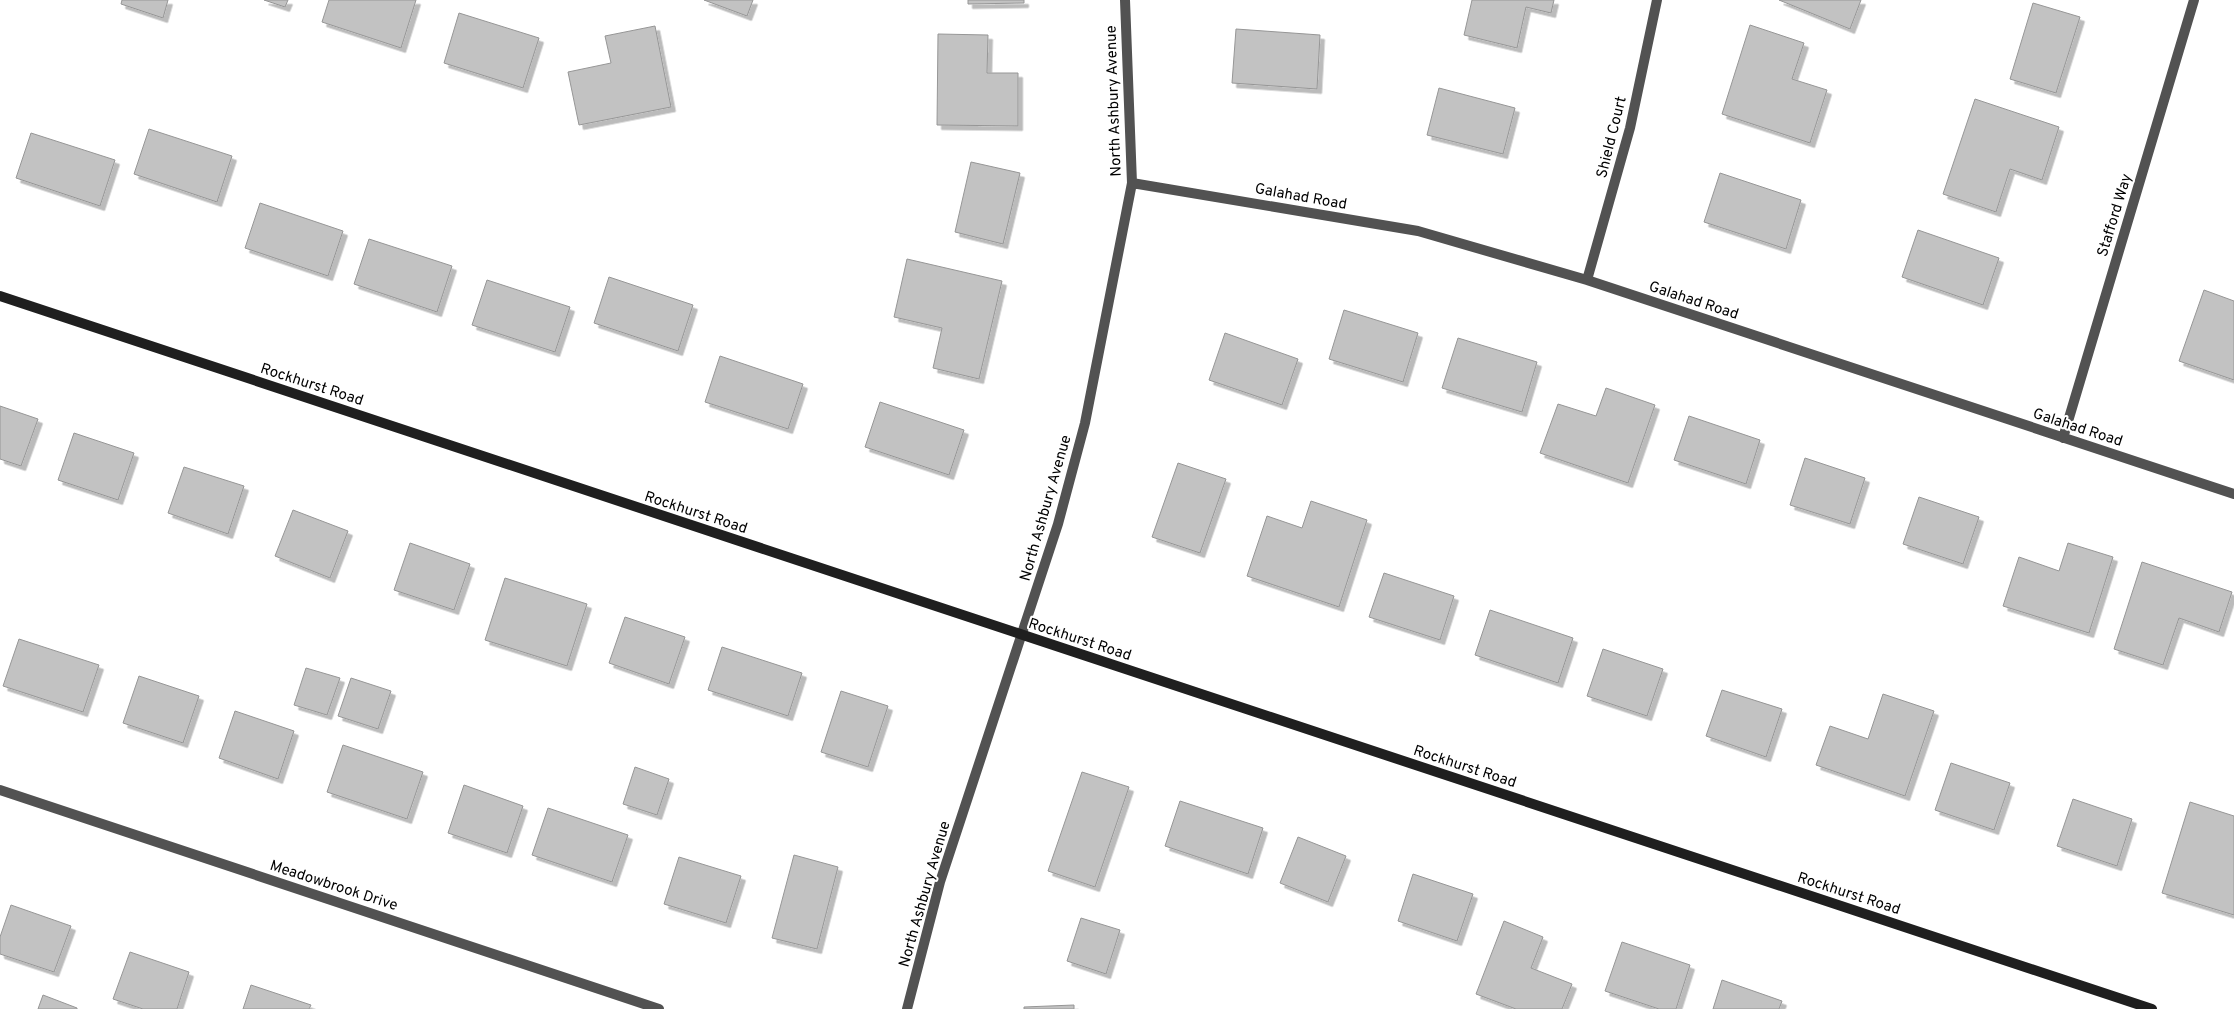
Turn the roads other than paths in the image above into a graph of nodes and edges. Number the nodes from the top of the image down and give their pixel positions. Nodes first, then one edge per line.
1 (1125, 0) edge
2 (1658, 0) edge
3 (2194, 0) edge
4 (1132, 183) junction
5 (1587, 280) junction
6 (0, 296) edge
7 (2063, 438) junction
8 (2234, 494) edge
9 (1022, 636) junction
10 (0, 790) edge
11 (659, 1009) edge
12 (906, 1009) edge
13 (2152, 1009) edge

1 - 4 street, North Ashbury Avenue
2 - 5 street, Shield Court
3 - 7 street, Stafford Way
4 - 5 street, Galahad Road
4 - 9 street, North Ashbury Avenue
5 - 7 street, Galahad Road
6 - 9 street, Rockhurst Road
7 - 8 street, Galahad Road
9 - 12 street, North Ashbury Avenue
9 - 13 street, Rockhurst Road
10 - 11 street, Meadowbrook Drive

